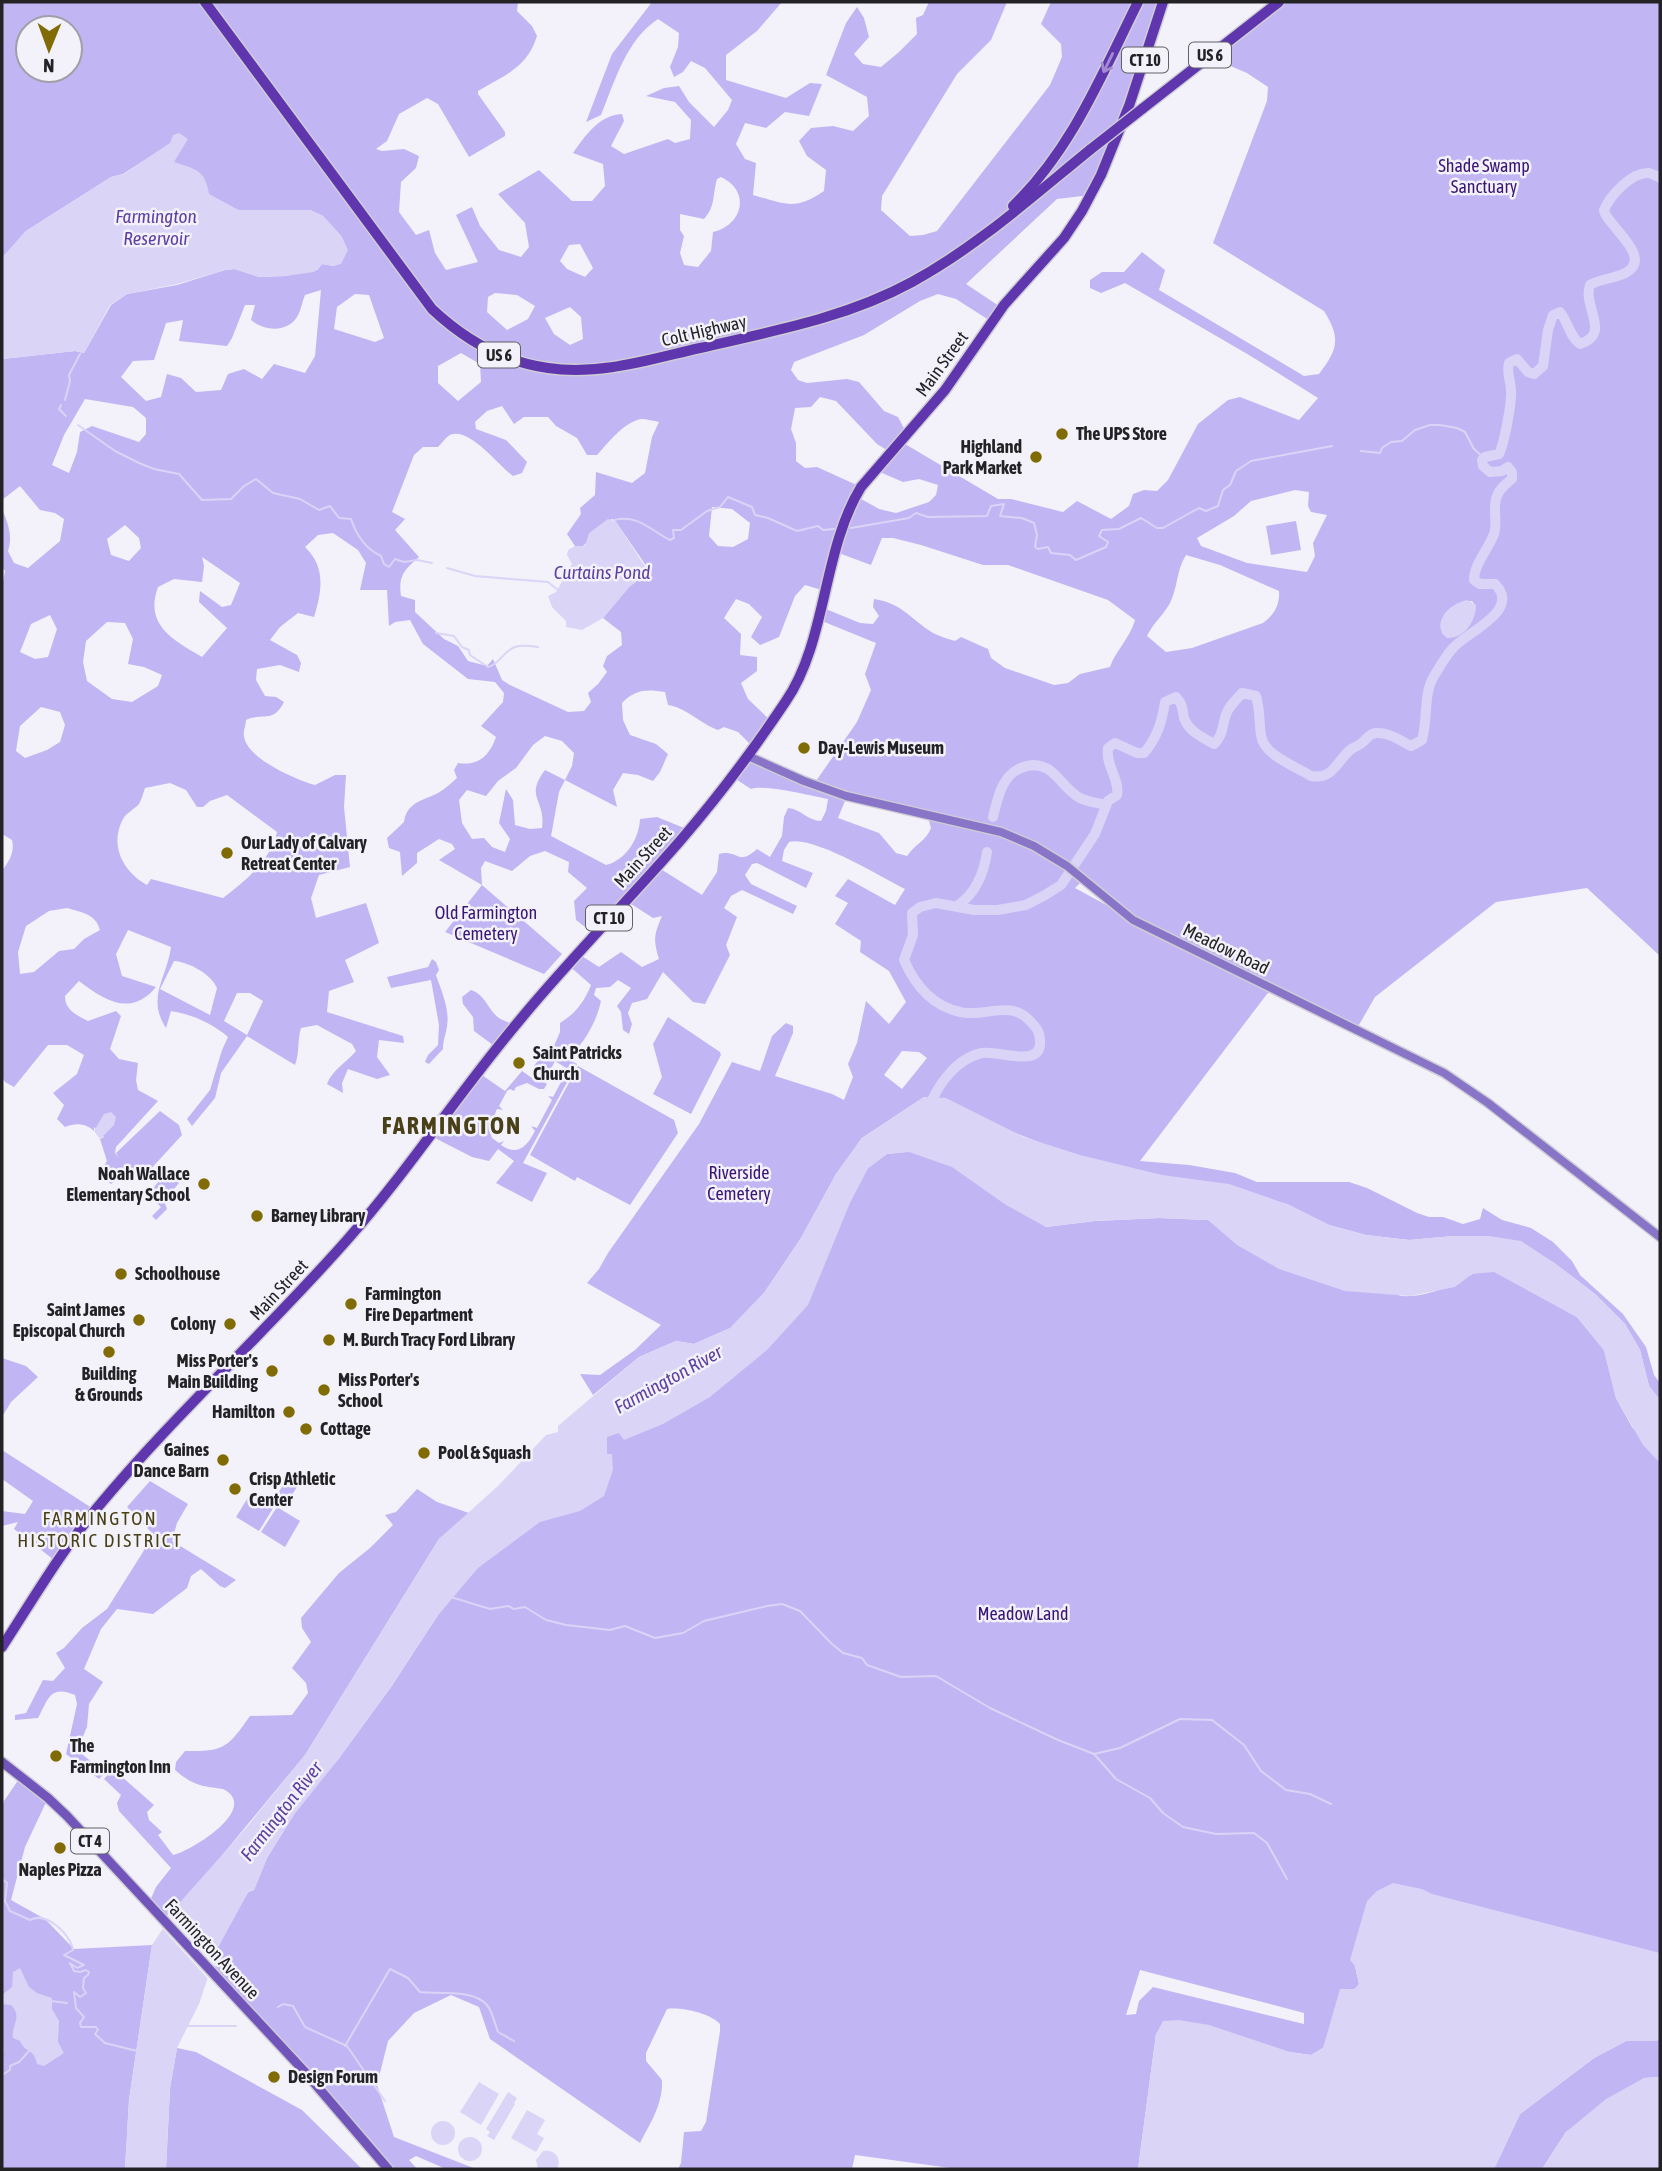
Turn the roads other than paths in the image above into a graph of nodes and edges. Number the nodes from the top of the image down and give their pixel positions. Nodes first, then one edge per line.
1 (205, 2) edge
2 (1138, 2) edge
3 (1163, 2) edge
4 (1279, 2) edge
5 (943, 264) junction
6 (748, 755) junction
7 (1660, 1237) edge
8 (2, 1647) edge
9 (2, 1762) edge
10 (387, 2169) edge

1 - 5 highway, Colt Highway / US 6
2 -> 5 highway
3 - 6 highway, Main Street / CT 10
4 - 5 highway, Colt Highway / US 6, bridge
6 - 7 street, Meadow Road
6 - 8 highway, Main Street / CT 10
9 - 10 main road, Farmington Avenue / CT 4

